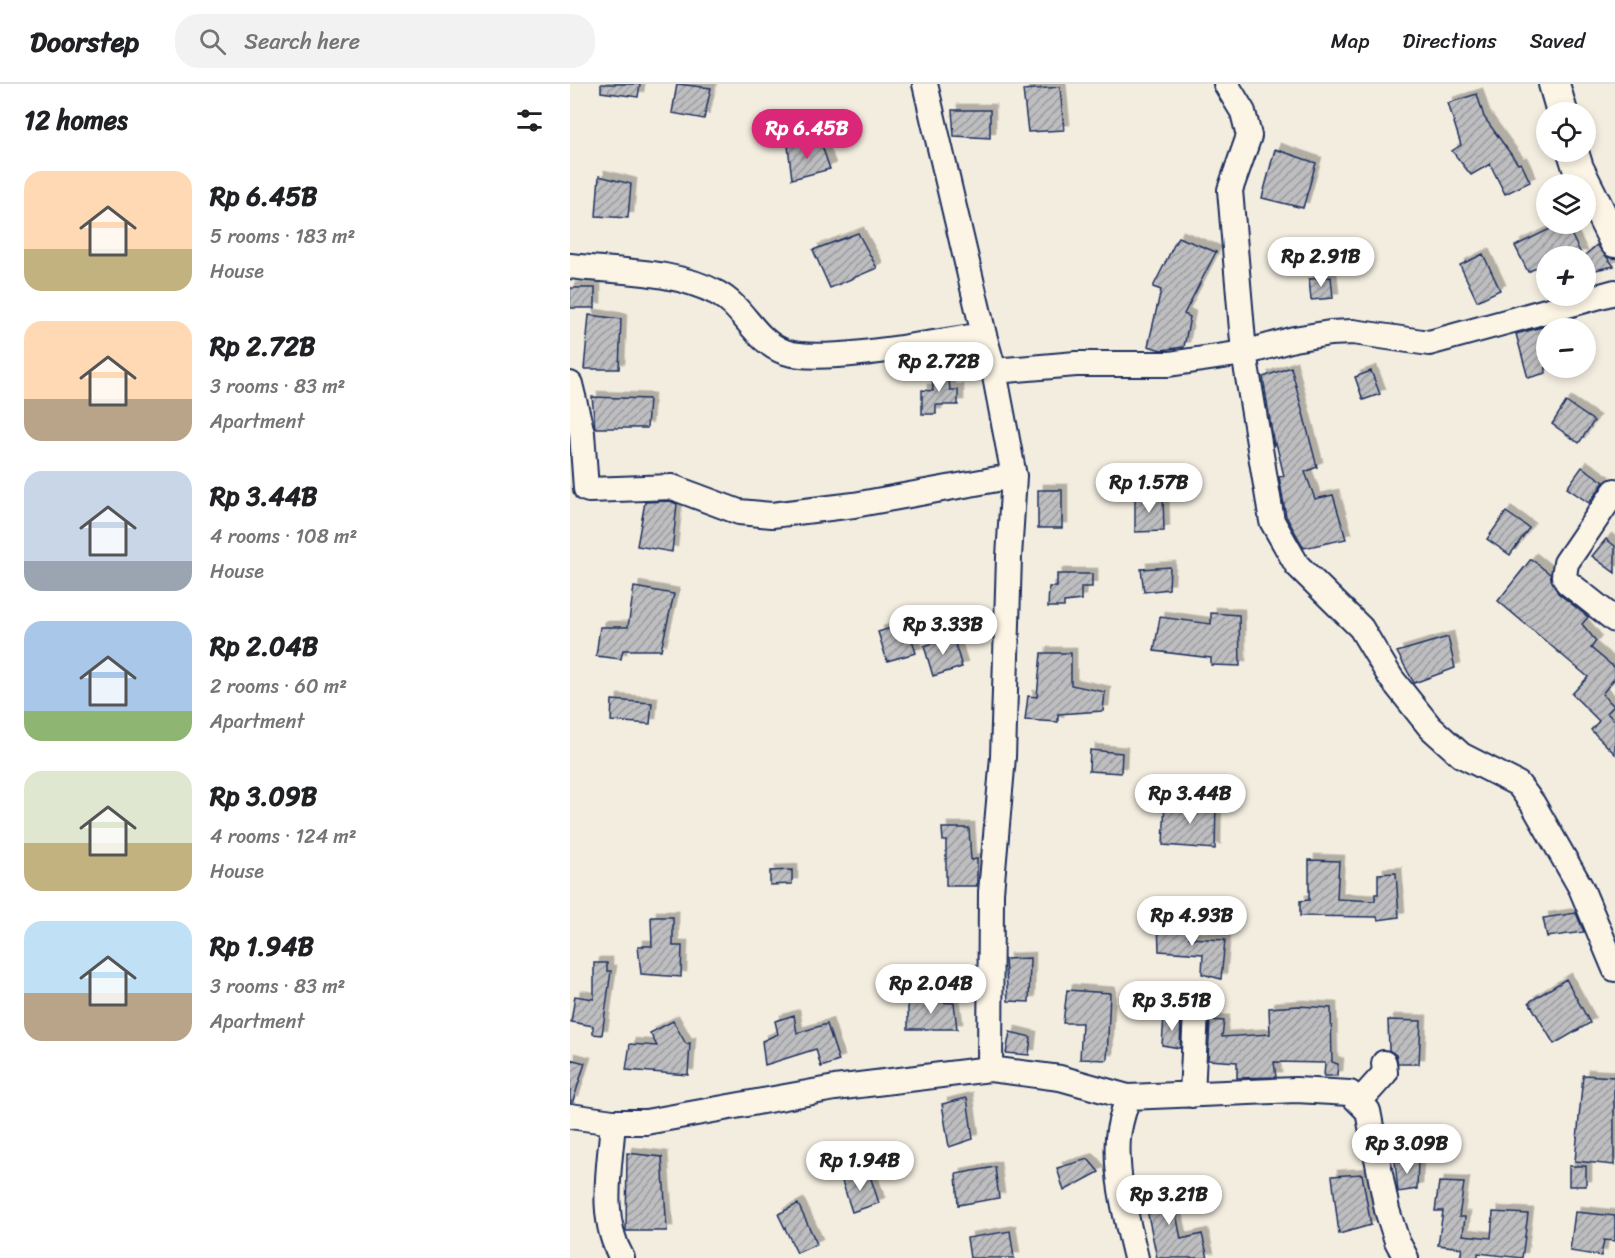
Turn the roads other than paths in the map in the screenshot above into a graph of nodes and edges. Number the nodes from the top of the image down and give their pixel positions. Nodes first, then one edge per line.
1 (926, 84) edge
2 (1227, 84) edge
3 (1554, 84) edge
4 (1559, 102) edge
5 (1576, 162) edge
6 (1615, 242) edge
7 (570, 266) edge
8 (1615, 292) edge
9 (984, 335) junction
10 (1245, 353) junction
11 (994, 371) junction
12 (570, 384) edge
13 (1014, 476) junction
14 (1615, 491) edge
15 (1613, 611) edge
16 (1615, 969) edge
17 (1197, 1011) dead end
18 (1384, 1063) dead end
19 (990, 1069) junction
20 (1192, 1095) junction
21 (1128, 1097) junction
22 (1360, 1101) junction
23 (570, 1116) edge
24 (613, 1122) junction
25 (622, 1258) edge
26 (1136, 1258) edge
27 (1406, 1258) edge

1 - 9 street
2 - 10 street
3 - 4 main road
5 - 6 main road
7 - 9 street
8 - 10 street
9 - 11 street
10 - 11 street
10 - 16 street
11 - 13 street
12 - 13 street
13 - 19 street
14 - 15 street
17 - 20 street
18 - 22 street
19 - 21 street
19 - 24 street
20 - 21 street
20 - 22 street
21 - 26 street
22 - 27 street
23 - 24 street
24 - 25 street

